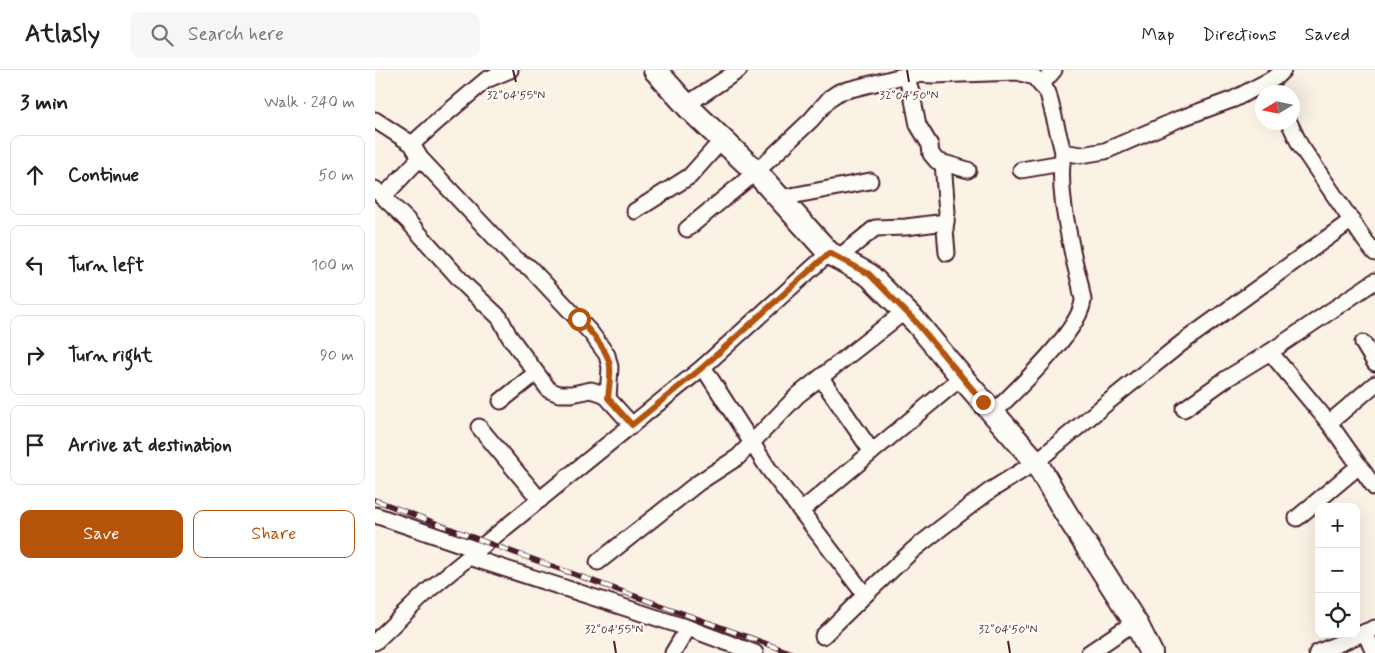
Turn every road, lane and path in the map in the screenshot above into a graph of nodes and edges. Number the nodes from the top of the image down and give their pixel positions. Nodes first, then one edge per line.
1 (510, 70) edge
2 (655, 70) edge
3 (739, 70) edge
4 (1054, 70) edge
5 (1283, 70) edge
6 (916, 73) edge
7 (1041, 85) junction
8 (1272, 85) edge
9 (1255, 92) edge
10 (686, 106) junction
11 (375, 120) edge
12 (1293, 130) edge
13 (722, 140) junction
14 (411, 144) junction
15 (420, 158) junction
16 (1063, 158) junction
17 (943, 163) junction
18 (968, 170) dead end
19 (1021, 170) dead end
20 (756, 172) junction
21 (871, 181) dead end
22 (379, 193) edge
23 (780, 198) junction
24 (635, 211) dead end
25 (1351, 220) junction
26 (946, 222) junction
27 (687, 229) dead end
28 (947, 253) dead end
29 (1375, 253) edge
30 (834, 255) junction
31 (1375, 281) edge
32 (905, 311) junction
33 (1363, 343) dead end
34 (1270, 352) junction
35 (1375, 364) edge
36 (703, 367) junction
37 (536, 373) junction
38 (821, 378) junction
39 (962, 378) junction
40 (1375, 384) edge
41 (608, 398) junction
42 (501, 401) dead end
43 (1185, 409) dead end
44 (993, 413) junction
45 (1329, 423) junction
46 (632, 425) junction
47 (479, 427) dead end
48 (752, 442) junction
49 (872, 452) junction
50 (1036, 462) junction
51 (1359, 466) junction
52 (1375, 488) edge
53 (540, 500) junction
54 (801, 510) junction
55 (375, 515) edge
56 (1297, 518) dead end
57 (474, 553) junction
58 (598, 562) dead end
59 (865, 595) junction
60 (1135, 622) junction
61 (688, 628) junction
62 (1370, 630) edge
63 (823, 636) dead end
64 (375, 642) edge
65 (673, 653) edge
66 (755, 653) edge
67 (1089, 653) edge
68 (1151, 653) edge
69 (1317, 653) edge
70 (1375, 653) edge

1 - 14 street
2 - 10 street
3 - 10 street
4 - 7 street
5 - 8 street
6 - 7 street
6 - 17 street
6 - 20 street
7 - 16 street
9 - 16 street
10 - 13 street
11 - 14 street
12 - 25 street
13 - 20 street
13 - 24 street
14 - 15 street
15 - 22 street
15 - 41 street
16 - 19 street
16 - 44 street
17 - 18 street
17 - 26 street
20 - 23 street
20 - 27 street
21 - 23 street
22 - 37 street
23 - 30 street
25 - 29 street
25 - 50 street
26 - 28 street
26 - 30 street
30 - 32 street
30 - 36 street
31 - 34 street
32 - 38 street
32 - 39 street
33 - 35 street
34 - 43 street
34 - 45 street
36 - 46 street
36 - 48 street
37 - 41 street
37 - 42 street
38 - 48 street
38 - 49 street
39 - 44 street
39 - 49 street
40 - 45 street
41 - 46 street
44 - 50 street
45 - 51 street
46 - 53 street
47 - 53 street
48 - 54 street
48 - 58 street
49 - 54 street
50 - 59 street
50 - 60 street
51 - 52 street
51 - 56 street
53 - 57 street
54 - 59 street
55 - 57 street
57 - 61 street
57 - 64 street
59 - 63 street
60 - 67 street
60 - 68 street
61 - 65 street
61 - 66 street
62 - 69 street
62 - 70 street

